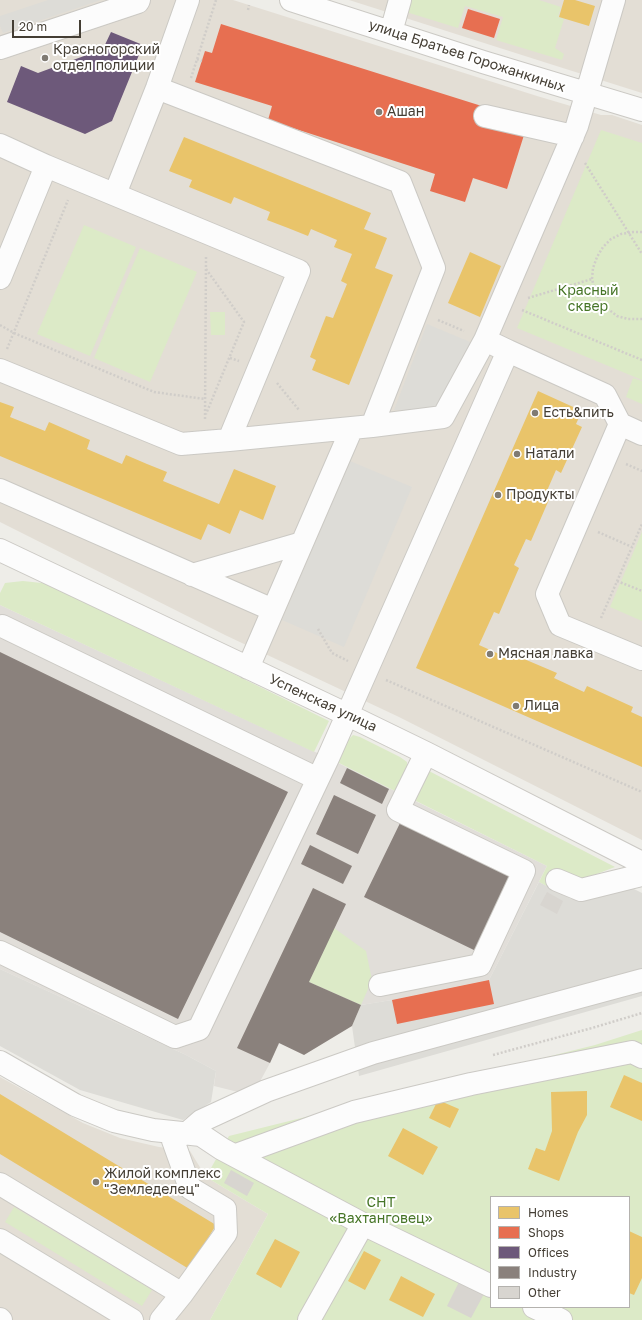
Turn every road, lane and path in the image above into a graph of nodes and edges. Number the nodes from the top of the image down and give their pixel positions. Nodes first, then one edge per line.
1 (139, 0) edge
2 (188, 0) edge
3 (216, 0) edge
4 (292, 0) edge
5 (400, 0) edge
6 (614, 0) edge
7 (249, 5) dead end
8 (248, 10) dead end
9 (391, 32) junction
10 (0, 48) edge
11 (197, 59) junction
12 (202, 61) dead end
13 (157, 88) junction
14 (587, 93) junction
15 (184, 98) junction
16 (642, 110) edge
17 (485, 116) dead end
18 (573, 136) junction
19 (0, 145) edge
20 (583, 159) dead end
21 (46, 166) junction
22 (77, 179) junction
23 (114, 194) junction
24 (206, 232) junction
25 (630, 232) junction
26 (642, 232) edge
27 (642, 254) edge
28 (206, 269) junction
29 (0, 278) edge
30 (592, 279) junction
31 (524, 299) dead end
32 (519, 310) dead end
33 (417, 311) junction
34 (642, 319) edge
35 (0, 325) edge
36 (14, 333) junction
37 (485, 340) junction
38 (508, 351) junction
39 (642, 360) edge
40 (3, 361) edge
41 (261, 362) junction
42 (205, 399) junction
43 (205, 416) junction
44 (620, 424) junction
45 (362, 427) junction
46 (316, 431) junction
47 (642, 434) edge
48 (229, 440) junction
49 (205, 442) junction
50 (0, 490) edge
51 (577, 523) junction
52 (642, 524) edge
53 (302, 543) junction
54 (632, 547) junction
55 (1, 552) edge
56 (192, 575) junction
57 (618, 580) junction
58 (642, 591) edge
59 (273, 610) junction
60 (2, 626) dead end
61 (318, 629) dead end
62 (592, 638) junction
63 (642, 659) edge
64 (248, 668) junction
65 (367, 671) junction
66 (348, 715) junction
67 (426, 753) junction
68 (318, 779) junction
69 (642, 792) edge
70 (642, 863) edge
71 (642, 875) edge
72 (557, 880) dead end
73 (0, 952) edge
74 (642, 980) edge
75 (380, 985) dead end
76 (637, 1055) edge
77 (0, 1062) edge
78 (178, 1133) junction
79 (229, 1152) junction
80 (0, 1184) edge
81 (363, 1224) junction
82 (0, 1240) edge
83 (490, 1286) edge
84 (182, 1294) junction
85 (536, 1308) edge
86 (132, 1320) edge
87 (161, 1320) edge
88 (309, 1320) edge
89 (561, 1320) edge

1 - 10 street
2 - 13 street
3 - 11 path
4 - 9 street, улица Братьев Горожанкиных
5 - 9 street
6 - 14 street
7 - 8 path
9 - 14 street, улица Братьев Горожанкиных
11 - 12 path
11 - 15 path
13 - 15 street
13 - 23 street
14 - 16 street, улица Братьев Горожанкиных
14 - 18 street
15 - 33 street
17 - 18 street
18 - 37 street
19 - 21 street
20 - 25 path
21 - 22 street
21 - 29 street
22 - 23 street
22 - 36 path
23 - 24 street
24 - 28 path
24 - 41 street
25 - 26 path
25 - 27 path
25 - 30 path
28 - 42 path
28 - 43 path
30 - 31 path
30 - 34 path
32 - 39 path
33 - 37 path
33 - 45 street
35 - 36 path
36 - 40 path
36 - 42 path
37 - 38 street
37 - 45 street
38 - 44 street
38 - 65 street
40 - 49 street
41 - 46 path
41 - 48 street
42 - 43 path
43 - 49 path
44 - 47 street
44 - 51 street
45 - 46 street
45 - 53 street
46 - 48 street
48 - 49 street
50 - 56 street
51 - 54 path
51 - 62 street
52 - 54 path
53 - 56 street
53 - 59 street
54 - 57 path
55 - 64 street, Успенская улица
56 - 59 street
57 - 58 path
57 - 62 path
59 - 64 street
60 - 68 street
61 - 65 path
62 - 63 street
64 - 66 street, Успенская улица
65 - 66 street
65 - 69 path
66 - 67 street, Успенская улица
66 - 68 street
67 - 70 street, Успенская улица
67 - 75 street
68 - 73 street
71 - 72 street
74 - 78 street
76 - 79 street
77 - 78 street
78 - 79 street
78 - 84 street
79 - 81 street
80 - 84 street
81 - 83 street
81 - 88 street
82 - 86 street
84 - 87 street
85 - 89 street

